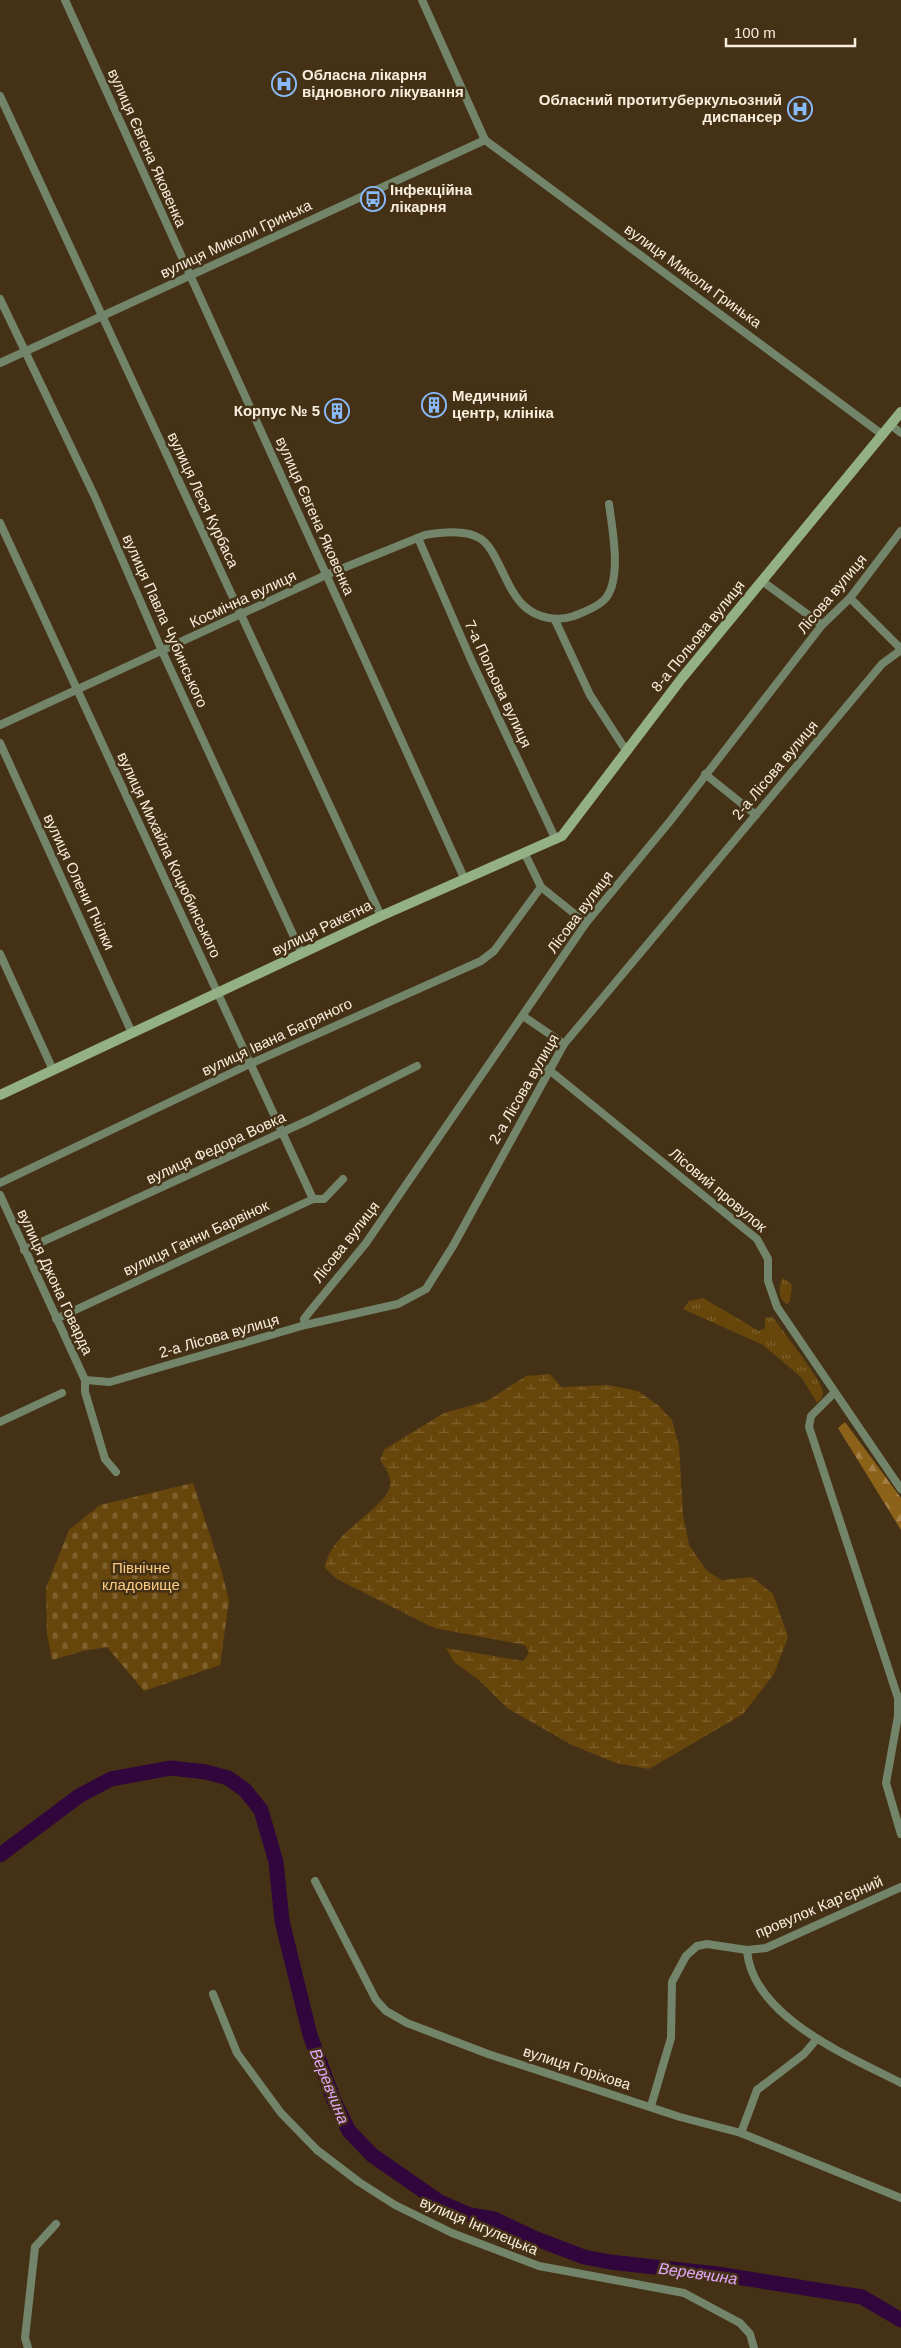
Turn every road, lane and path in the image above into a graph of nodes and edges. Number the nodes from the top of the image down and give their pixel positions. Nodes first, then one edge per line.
1 (65, 0) edge
2 (422, 0) edge
3 (0, 96) edge
4 (485, 140) junction
5 (190, 276) junction
6 (0, 299) edge
7 (102, 316) junction
8 (24, 352) junction
9 (0, 363) edge
10 (901, 412) edge
11 (891, 425) junction
12 (901, 432) edge
13 (883, 435) junction
14 (609, 504) dead end
15 (0, 523) edge
16 (901, 531) edge
17 (418, 538) junction
18 (326, 575) junction
19 (762, 581) junction
20 (850, 598) junction
21 (241, 616) junction
22 (555, 620) junction
23 (822, 625) junction
24 (901, 650) edge
25 (162, 651) junction
26 (78, 691) junction
27 (0, 725) edge
28 (0, 743) edge
29 (627, 752) junction
30 (705, 774) junction
31 (756, 815) junction
32 (556, 840) junction
33 (525, 854) junction
34 (465, 880) junction
35 (541, 887) junction
36 (381, 916) junction
37 (586, 923) junction
38 (0, 954) edge
39 (302, 954) junction
40 (218, 993) junction
41 (522, 1016) junction
42 (132, 1033) junction
43 (564, 1044) junction
44 (250, 1064) junction
45 (416, 1066) dead end
46 (548, 1069) junction
47 (53, 1070) junction
48 (0, 1095) edge
49 (282, 1132) junction
50 (343, 1179) dead end
51 (0, 1183) edge
52 (0, 1195) edge
53 (313, 1199) junction
54 (24, 1250) junction
55 (56, 1319) junction
56 (305, 1326) junction
57 (84, 1380) junction
58 (62, 1393) dead end
59 (834, 1394) junction
60 (0, 1422) edge
61 (116, 1472) dead end
62 (901, 1490) edge
63 (901, 1834) edge
64 (316, 1881) dead end
65 (901, 1887) edge
66 (747, 1950) junction
67 (213, 1994) dead end
68 (816, 2040) junction
69 (901, 2083) edge
70 (652, 2106) junction
71 (741, 2133) junction
72 (901, 2198) edge
73 (56, 2224) dead end
74 (28, 2348) edge
75 (754, 2348) edge

1 - 5 street, вулиця Євгена Яковенка
2 - 4 street, вулиця Миколи Гринька
3 - 7 street, вулиця Леся Курбаса
4 - 5 street, вулиця Миколи Гринька
4 - 13 street, вулиця Миколи Гринька
5 - 7 street, вулиця Миколи Гринька
5 - 18 street, вулиця Євгена Яковенка
6 - 8 street, вулиця Павла Чубинського
7 - 8 street, вулиця Миколи Гринька
7 - 21 street, вулиця Леся Курбаса
8 - 9 street, вулиця Миколи Гринька
8 - 25 street, вулиця Павла Чубинського
10 - 11 street, 8-а Польова вулиця
11 - 12 street
11 - 13 street, 8-а Польова вулиця
13 - 19 street, 8-а Польова вулиця
14 - 22 street
15 - 26 street, вулиця Михайла Коцюбинського
16 - 20 street, Лісова вулиця
17 - 18 street, Космічна вулиця
17 - 22 street, Космічна вулиця
17 - 32 street, 7-а Польова вулиця
18 - 21 street, Космічна вулиця
18 - 34 street, вулиця Євгена Яковенка
19 - 23 street
19 - 29 street, 8-а Польова вулиця
20 - 23 street, Лісова вулиця
20 - 24 street
21 - 25 street, Космічна вулиця
21 - 36 street, вулиця Леся Курбаса
22 - 29 street
23 - 30 street, Лісова вулиця
24 - 31 street, 2-а Лісова вулиця
25 - 26 street, Космічна вулиця
25 - 39 street, вулиця Павла Чубинського
26 - 27 street, Космічна вулиця
26 - 40 street, вулиця Михайла Коцюбинського
28 - 42 street, вулиця Олени Пчілки
29 - 32 street, вулиця Ракетна
30 - 31 street
30 - 37 street, Лісова вулиця
31 - 43 street, 2-а Лісова вулиця
32 - 33 street, вулиця Ракетна
33 - 34 street, вулиця Ракетна
33 - 35 street
34 - 36 street, вулиця Ракетна
35 - 37 street
35 - 44 street, вулиця Івана Багряного
36 - 39 street, вулиця Ракетна
37 - 41 street, Лісова вулиця
38 - 47 street
39 - 40 street, вулиця Ракетна
40 - 42 street, вулиця Ракетна
40 - 44 street, вулиця Михайла Коцюбинського
41 - 43 street
41 - 56 street, Лісова вулиця
42 - 47 street, вулиця Ракетна
43 - 46 street, 2-а Лісова вулиця
44 - 49 street, вулиця Михайла Коцюбинського
44 - 51 street, вулиця Івана Багряного
45 - 49 street, вулиця Федора Вовка
46 - 56 street, 2-а Лісова вулиця
46 - 59 street, Лісовий провулок
47 - 48 street, вулиця Ракетна
49 - 53 street, вулиця Михайла Коцюбинського
49 - 54 street, вулиця Федора Вовка
50 - 53 street, вулиця Ганни Барвінок
52 - 54 street, вулиця Джона Говарда
53 - 55 street, вулиця Ганни Барвінок
54 - 55 street, вулиця Джона Говарда
55 - 57 street, вулиця Джона Говарда
56 - 57 street, 2-а Лісова вулиця
57 - 61 street, вулиця Джона Говарда
58 - 60 street
59 - 62 street, Лісовий провулок
59 - 63 street
64 - 70 street, вулиця Горіхова
65 - 66 street, провулок Кар'єрний
66 - 68 street
66 - 70 street, провулок Кар'єрний
67 - 75 street, вулиця Інгулецька
68 - 69 street
68 - 71 street
70 - 71 street, вулиця Горіхова
71 - 72 street, вулиця Горіхова
73 - 74 street

